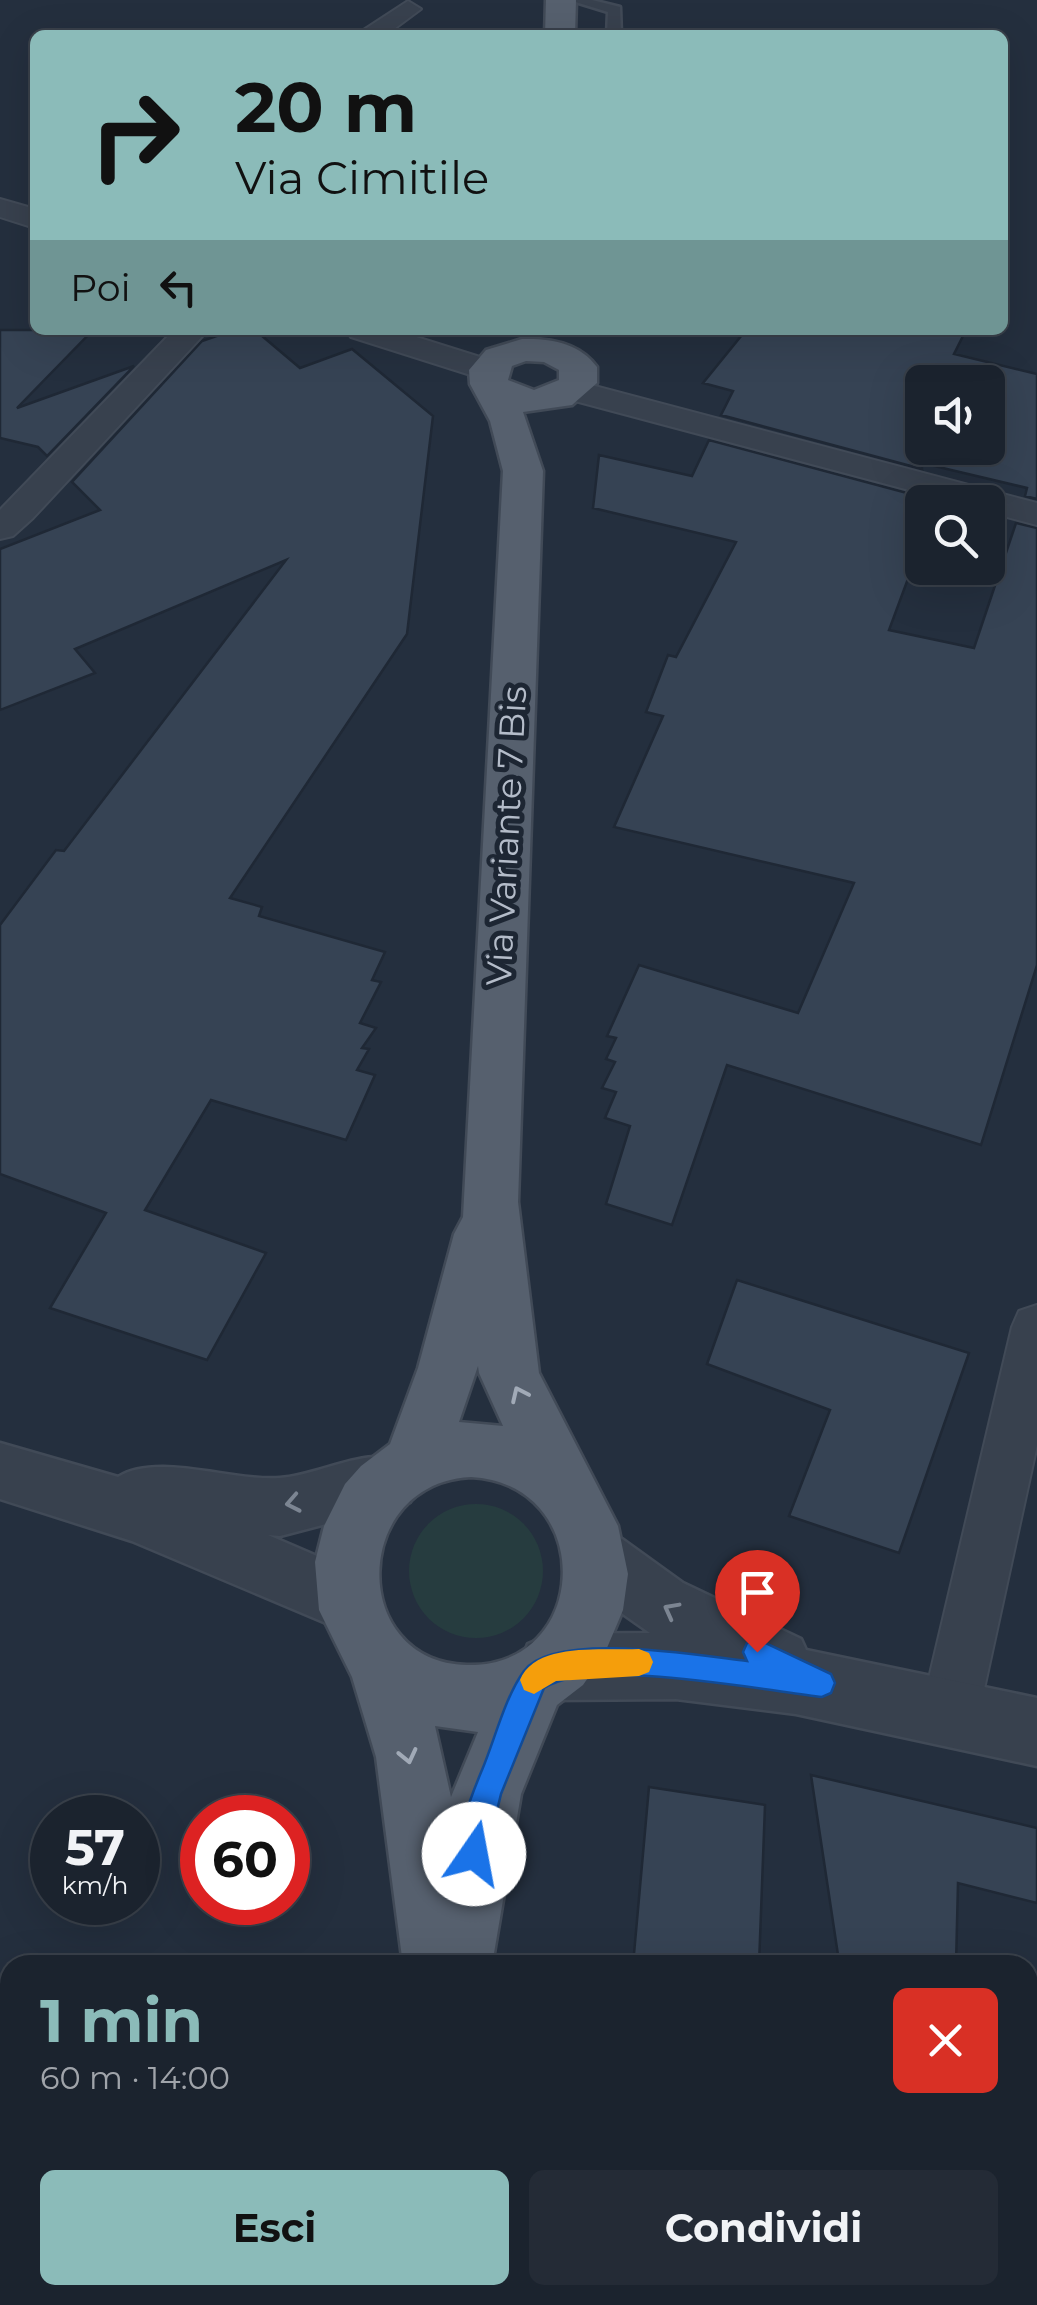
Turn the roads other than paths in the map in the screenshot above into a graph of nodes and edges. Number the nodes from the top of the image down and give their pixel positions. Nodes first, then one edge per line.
1 (561, 0) edge
2 (576, 0) edge
3 (408, 9) dead end
4 (376, 30) edge
5 (560, 30) edge
6 (614, 30) edge
7 (0, 208) edge
8 (30, 217) edge
9 (187, 335) edge
10 (385, 335) edge
11 (499, 360) edge
12 (564, 369) edge
13 (523, 471) junction
14 (1037, 514) edge
15 (0, 528) edge
16 (490, 1202) junction
17 (1037, 1327) edge
18 (0, 1471) edge
19 (400, 1474) junction
20 (560, 1483) junction
21 (64, 1486) junction
22 (599, 1560) junction
23 (345, 1600) junction
24 (381, 1663) junction
25 (543, 1673) junction
26 (822, 1683) junction
27 (950, 1712) junction
28 (1037, 1732) edge
29 (439, 1955) edge
30 (461, 1955) edge

1 - 5 main road
2 - 6 lane
3 - 4 street
7 - 8 street
9 - 15 street
10 - 11 street
11 - 12 main road
11 - 12 main road
11 - 13 main road, Via Variante 7 Bis
12 - 13 main road, Via Variante 7 Bis
12 - 14 street
13 - 16 main road, Via Variante 7 Bis
16 - 19 main road, Via Variante 7 Bis
20 -> 16 main road, Via Variante 7 Bis
17 - 27 street
18 - 21 street
19 - 20 main road
19 -> 21 street
19 - 23 main road
20 - 22 main road
21 - 23 street
22 - 25 main road
26 -> 22 street
23 - 24 main road
24 - 25 main road
24 -> 29 main road
25 - 26 street
25 - 30 main road
26 - 27 street
27 - 28 street

